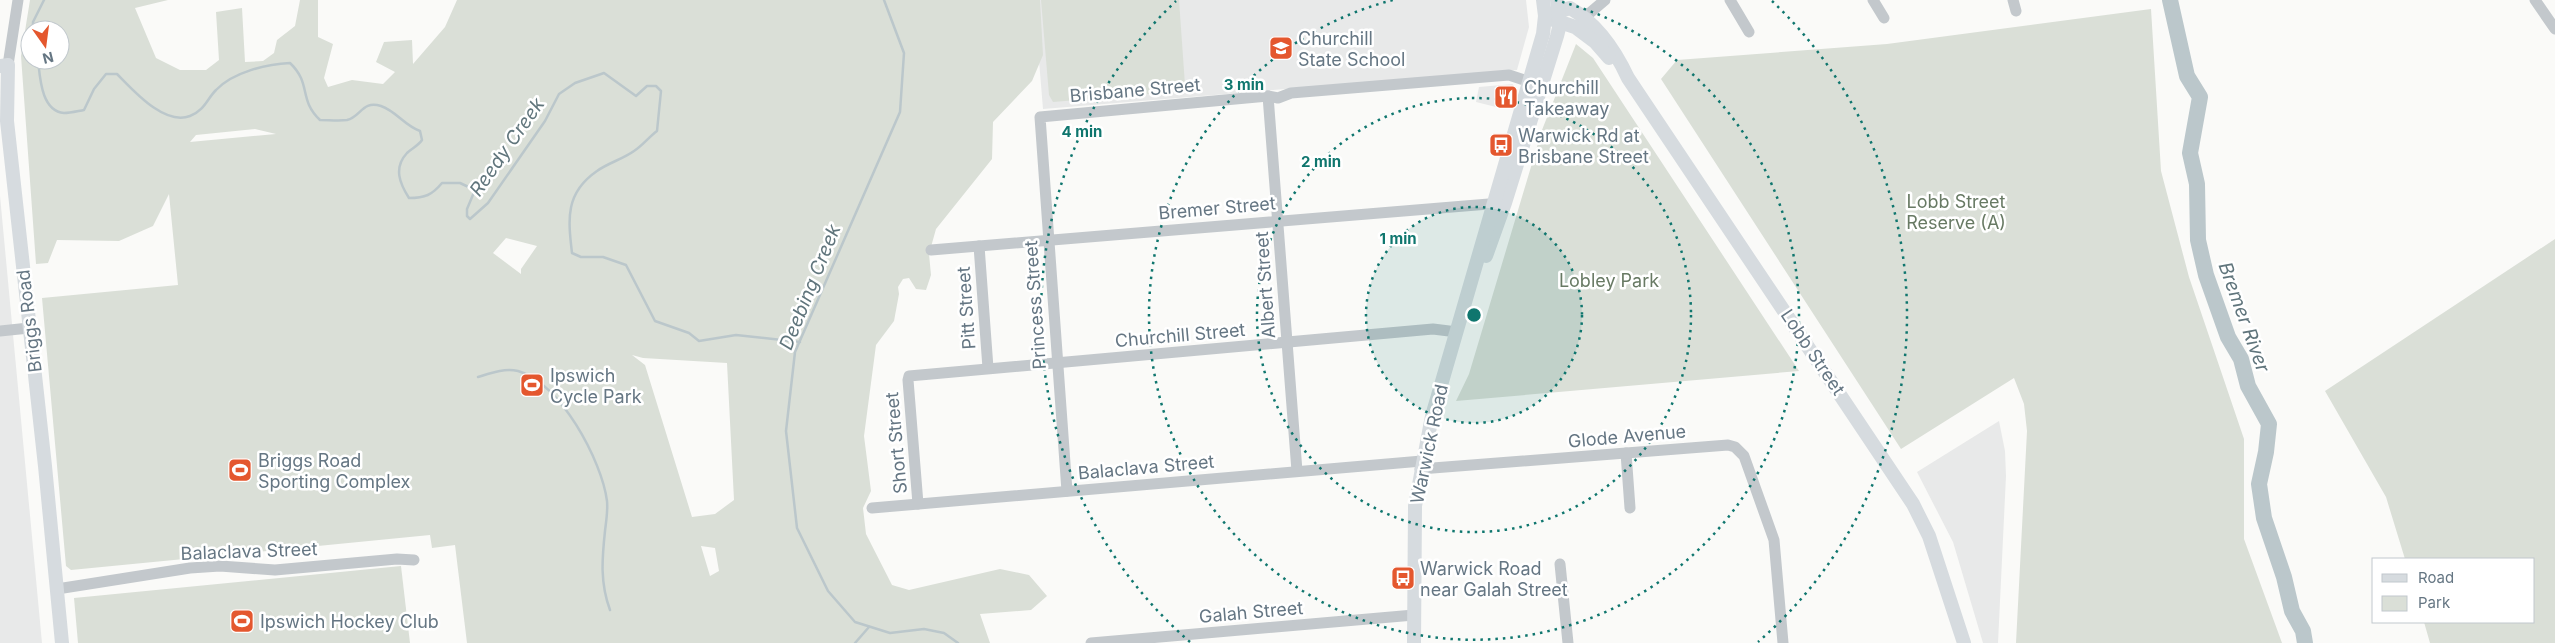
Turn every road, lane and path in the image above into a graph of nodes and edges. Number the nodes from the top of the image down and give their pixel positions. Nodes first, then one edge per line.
1 (18, 0) edge
2 (1543, 0) edge
3 (1605, 0) edge
4 (1730, 0) edge
5 (1874, 0) edge
6 (2534, 0) edge
7 (1559, 12) edge
8 (1545, 16) junction
9 (1585, 17) junction
10 (1884, 18) dead end
11 (2555, 29) edge
12 (1749, 32) dead end
13 (4, 66) edge
14 (1628, 78) junction
15 (1530, 82) junction
16 (1268, 96) junction
17 (1040, 116) joint
18 (1501, 203) junction
19 (1278, 220) junction
20 (1048, 240) junction
21 (979, 246) junction
22 (931, 250) dead end
23 (29, 328) junction
24 (0, 331) edge
25 (1457, 332) junction
26 (1287, 344) junction
27 (1057, 362) junction
28 (988, 368) junction
29 (908, 380) joint
30 (1626, 453) junction
31 (1421, 465) junction
32 (1297, 471) junction
33 (1067, 491) junction
34 (918, 504) junction
35 (872, 508) dead end
36 (1630, 508) dead end
37 (414, 560) dead end
38 (1560, 564) dead end
39 (57, 589) junction
40 (1414, 615) junction
41 (1113, 642) edge
42 (62, 643) edge
43 (1090, 643) edge
44 (1414, 643) edge
45 (1568, 643) edge
46 (1783, 643) edge
47 (1964, 643) edge

1 - 13 street, Briggs Road
2 - 8 main road, Warwick Road
3 - 9 street
4 - 12 street
5 - 10 street
6 - 11 street
7 - 8 main road, Lobb Street
7 - 9 main road, Lobb Street
7 - 14 main road, Lobb Street
7 - 18 main road, Warwick Road
8 - 15 main road, Warwick Road
9 - 14 main road, Lobb Street
13 - 23 main road, Briggs Road
14 - 47 main road, Lobb Street
15 - 16 street, Brisbane Street
15 - 18 main road, Warwick Road
16 - 17 street, Brisbane Street
16 - 19 street, Albert Street
17 - 20 street, Princess Street
18 - 19 street, Bremer Street
18 - 25 main road, Warwick Road
19 - 20 street, Bremer Street
19 - 26 street, Albert Street
20 - 21 street, Bremer Street
20 - 27 street, Princess Street
21 - 22 street, Bremer Street
21 - 28 street, Pitt Street
23 - 24 street
23 - 39 main road, Briggs Road
25 - 26 street, Churchill Street
25 - 31 main road, Warwick Road
26 - 27 street, Churchill Street
26 - 32 street, Albert Street
27 - 28 street, Churchill Street
27 - 33 street, Princess Street
28 - 29 street, Churchill Street
29 - 34 street, Short Street
30 - 31 street, Glode Avenue
30 - 36 street
30 - 46 street, Glode Avenue
31 - 32 street, Balaclava Street
31 - 40 main road, Warwick Road
32 - 33 street, Balaclava Street
33 - 34 street, Balaclava Street
34 - 35 street, Balaclava Street
37 - 39 street, Balaclava Street
38 - 45 street
39 - 42 main road, Briggs Road
40 - 41 street, Galah Street
40 - 44 main road, Warwick Road
41 - 43 street, Galah Street

